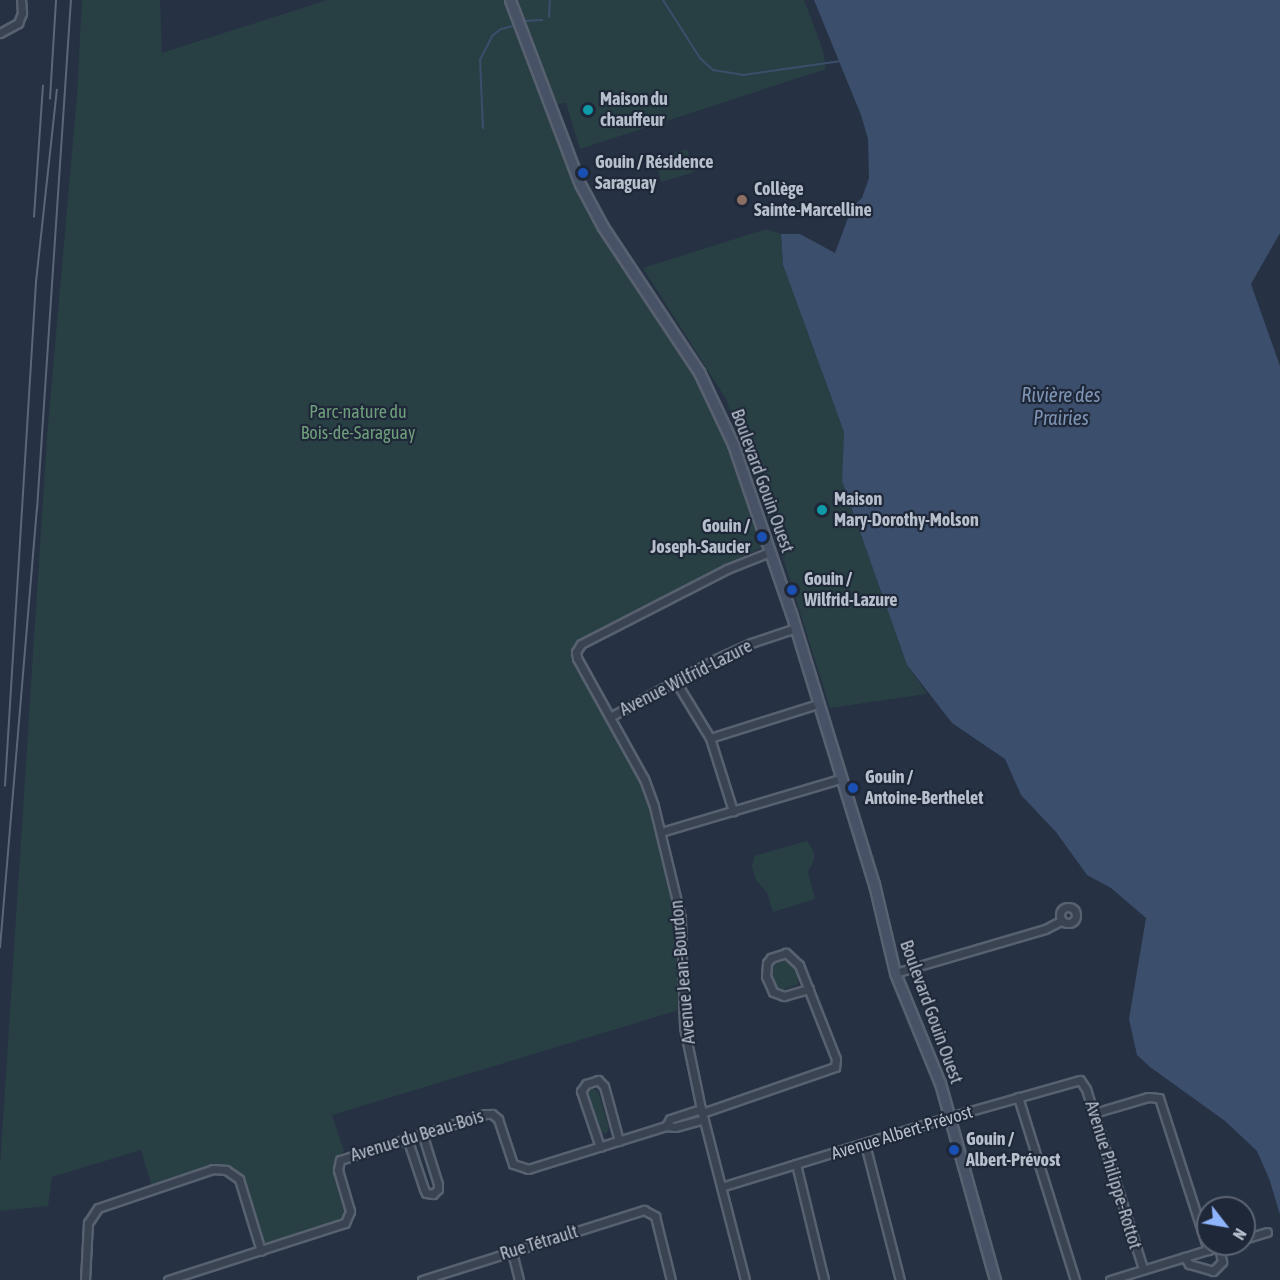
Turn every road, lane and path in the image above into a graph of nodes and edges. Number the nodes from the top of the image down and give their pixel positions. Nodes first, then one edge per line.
1 (21, 0) edge
2 (510, 0) edge
3 (0, 33) edge
4 (770, 552) junction
5 (796, 628) junction
6 (676, 682) junction
7 (818, 704) junction
8 (610, 717) junction
9 (710, 738) junction
10 (840, 779) junction
11 (733, 811) junction
12 (661, 832) junction
13 (1061, 921) dead end
14 (895, 973) junction
15 (809, 989) junction
16 (1082, 1082) joint
17 (1018, 1097) junction
18 (1094, 1113) junction
19 (702, 1114) junction
20 (950, 1118) junction
21 (422, 1133) junction
22 (407, 1138) junction
23 (619, 1141) junction
24 (865, 1144) junction
25 (600, 1147) junction
26 (796, 1164) junction
27 (721, 1187) junction
28 (1196, 1213) edge
29 (1268, 1232) dead end
30 (1256, 1236) edge
31 (261, 1251) junction
32 (512, 1251) junction
33 (1196, 1254) edge
34 (1221, 1256) edge
35 (1184, 1257) junction
36 (1143, 1269) junction
37 (441, 1277) edge
38 (1128, 1277) edge
39 (85, 1280) edge
40 (168, 1280) edge
41 (422, 1280) edge
42 (519, 1280) edge
43 (671, 1280) edge
44 (744, 1280) edge
45 (824, 1280) edge
46 (900, 1280) edge
47 (995, 1280) edge
48 (1075, 1280) edge
49 (1110, 1280) edge

1 - 3 street
2 - 4 street, Boulevard Gouin Ouest
4 - 5 street, Boulevard Gouin Ouest
4 - 8 street, Avenue Jean-Bourdon
5 - 6 street, Avenue Wilfrid-Lazure
5 - 7 street, Boulevard Gouin Ouest
6 - 8 street, Avenue Wilfrid-Lazure
6 - 9 street
7 - 9 street
7 - 10 street, Boulevard Gouin Ouest
8 - 12 street, Avenue Jean-Bourdon
9 - 11 street
10 - 11 street
10 - 14 street, Boulevard Gouin Ouest
11 - 12 street
12 - 19 street, Avenue Jean-Bourdon
13 - 14 street
14 - 20 street, Boulevard Gouin Ouest
15 - 15 street, Avenue du Beau-Bois
15 - 19 street, Avenue du Beau-Bois
16 - 17 street, Avenue Albert-Prévost
16 - 18 street, Avenue Philippe-Rottot
17 - 20 street, Avenue Albert-Prévost
17 - 48 street
18 - 28 street
18 - 36 street, Avenue Philippe-Rottot
19 - 23 street, Avenue du Beau-Bois
19 - 27 street, Avenue Jean-Bourdon
20 - 24 street, Avenue Albert-Prévost
20 - 47 street, Boulevard Gouin Ouest
21 - 22 street, Avenue du Beau-Bois
21 - 22 street
21 - 25 street, Avenue du Beau-Bois
22 - 31 street, Avenue du Beau-Bois
23 - 25 street, Avenue du Beau-Bois
23 - 25 street
24 - 26 street, Avenue Albert-Prévost
24 - 46 street
26 - 27 street, Avenue Albert-Prévost
26 - 45 street
27 - 44 street, Avenue Jean-Bourdon
29 - 30 street
31 - 39 street
31 - 40 street, Avenue du Beau-Bois
32 - 37 street, Rue Tétrault
32 - 42 street
32 - 43 street, Rue Tétrault
33 - 35 street
34 - 35 street
35 - 36 street
36 - 38 street
37 - 41 street, Rue Tétrault
38 - 49 street

